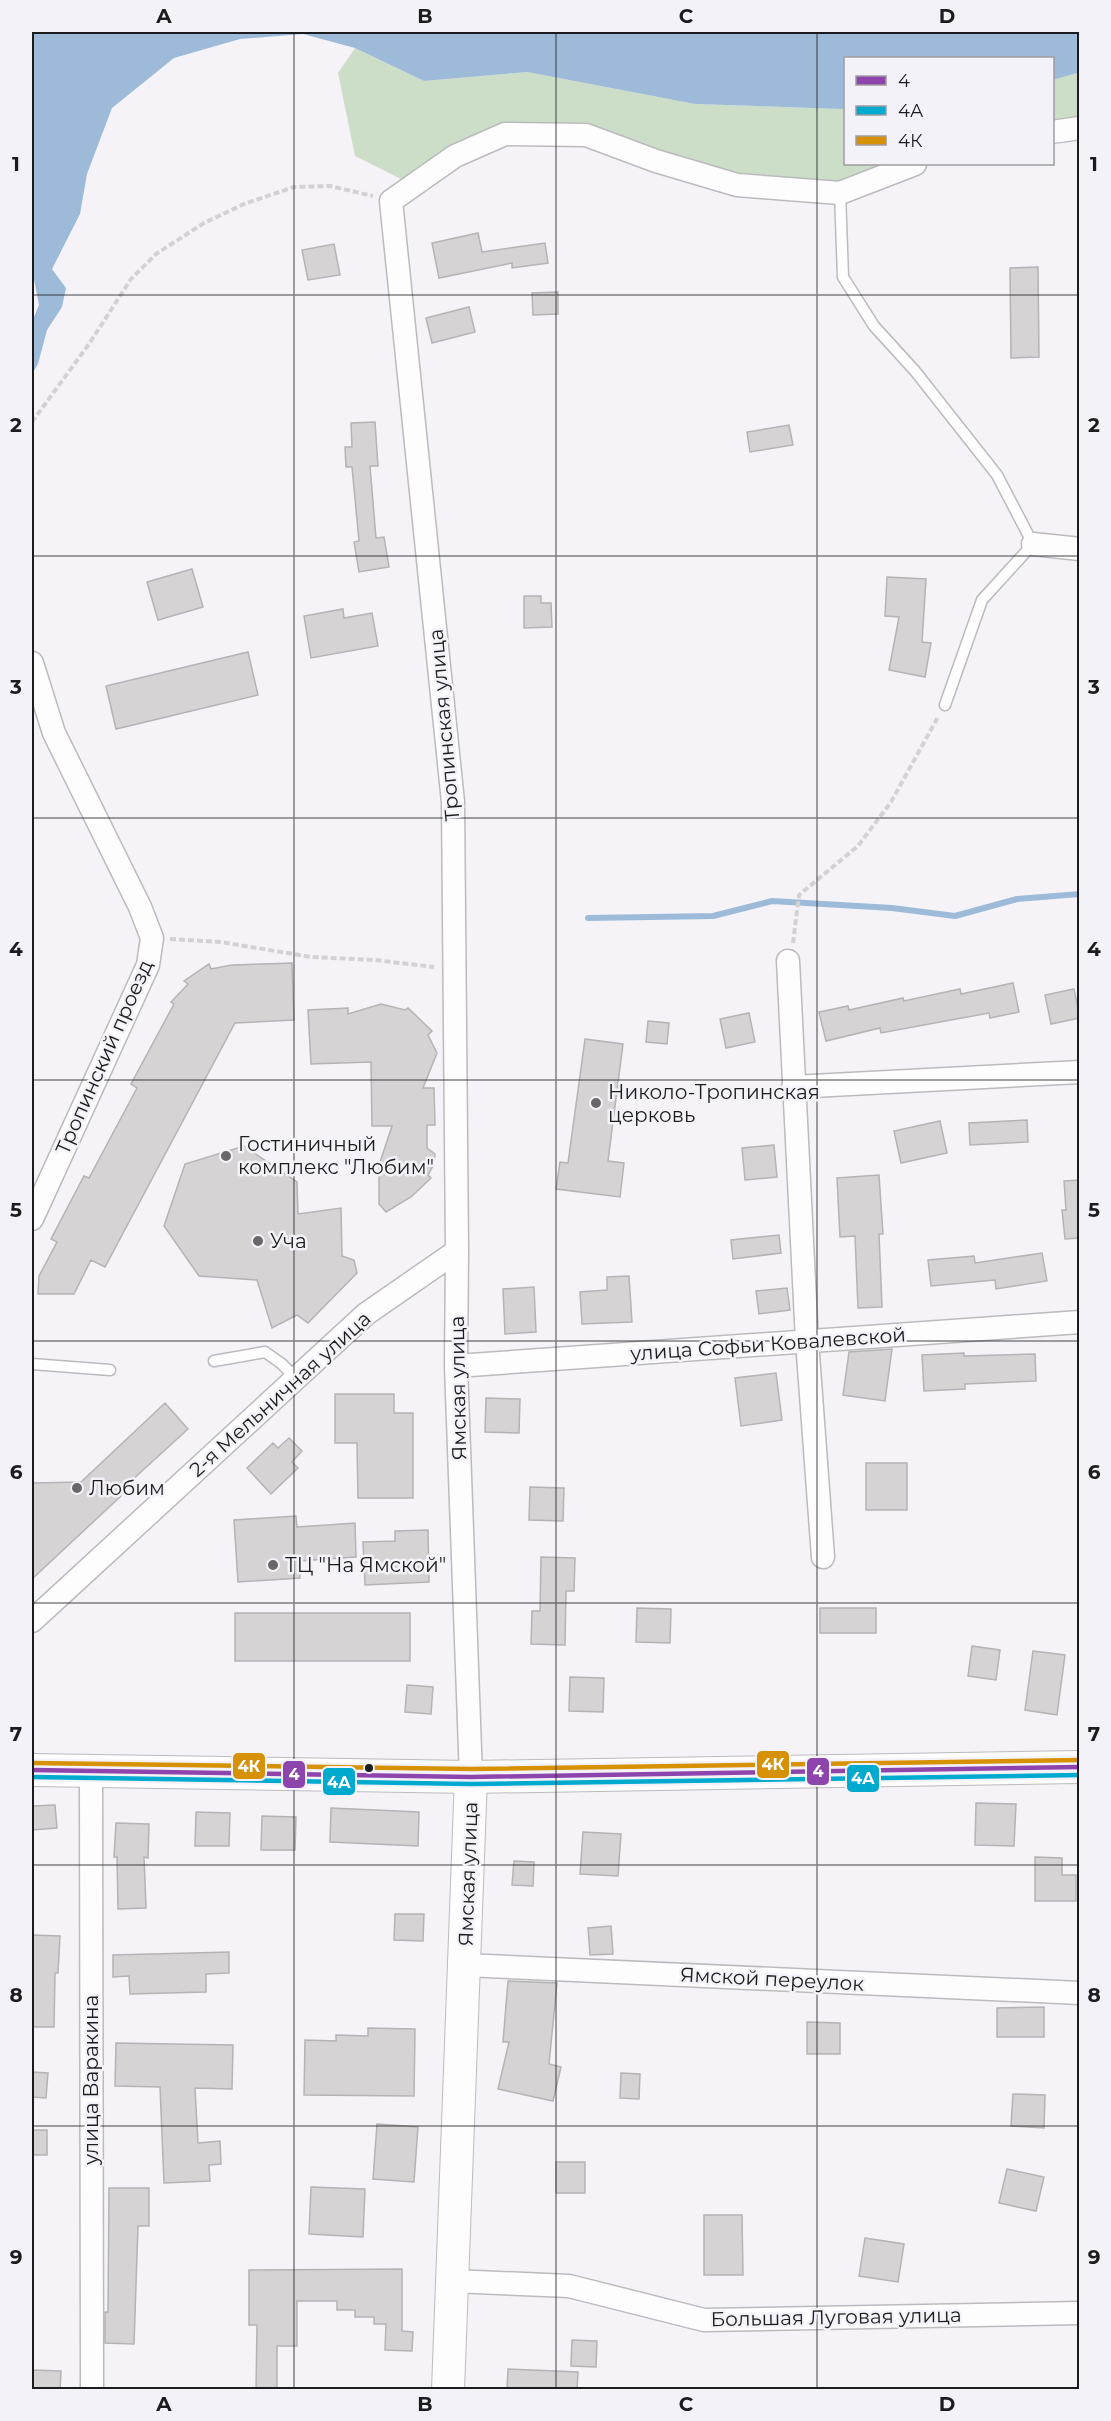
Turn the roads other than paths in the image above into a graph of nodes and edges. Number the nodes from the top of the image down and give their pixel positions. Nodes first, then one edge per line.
1 (1080, 128) edge
2 (1054, 132) edge
3 (912, 165) edge
4 (840, 193) junction
5 (1033, 544) junction
6 (1080, 549) edge
7 (32, 663) edge
8 (945, 705) road end
9 (788, 961) dead end
10 (1080, 1072) edge
11 (793, 1087) junction
12 (32, 1219) edge
13 (457, 1251) junction
14 (1080, 1322) edge
15 (807, 1341) junction
16 (214, 1361) dead end
17 (32, 1364) edge
18 (456, 1366) junction
19 (110, 1370) dead end
20 (296, 1379) junction
21 (823, 1557) dead end
22 (32, 1621) edge
23 (1080, 1767) edge
24 (32, 1770) edge
25 (91, 1771) junction
26 (471, 1777) junction
27 (464, 1965) junction
28 (1080, 1993) edge
29 (453, 2281) junction
30 (1080, 2313) edge
31 (92, 2390) edge
32 (448, 2390) edge

1 - 2 street
3 - 4 street
4 - 5 lane
4 - 13 street, Тропинская улица
5 - 6 street
5 - 8 lane
7 - 12 street, Тропинский проезд
9 - 11 street
10 - 11 street
11 - 15 street
13 - 18 street, Ямская улица
13 - 20 street, 2-я Мельничная улица
14 - 15 street, улица Софьи Ковалевской
15 - 18 street, улица Софьи Ковалевской
15 - 21 street
16 - 20 lane
17 - 19 lane
18 - 26 street, Ямская улица
20 - 22 street, 2-я Мельничная улица
23 - 26 street
24 - 25 street
25 - 26 street
25 - 31 street, улица Варакина
26 - 27 street, Ямская улица
27 - 28 street, Ямской переулок
27 - 29 street, Ямская улица
29 - 30 street, Большая Луговая улица
29 - 32 street, Ямская улица

